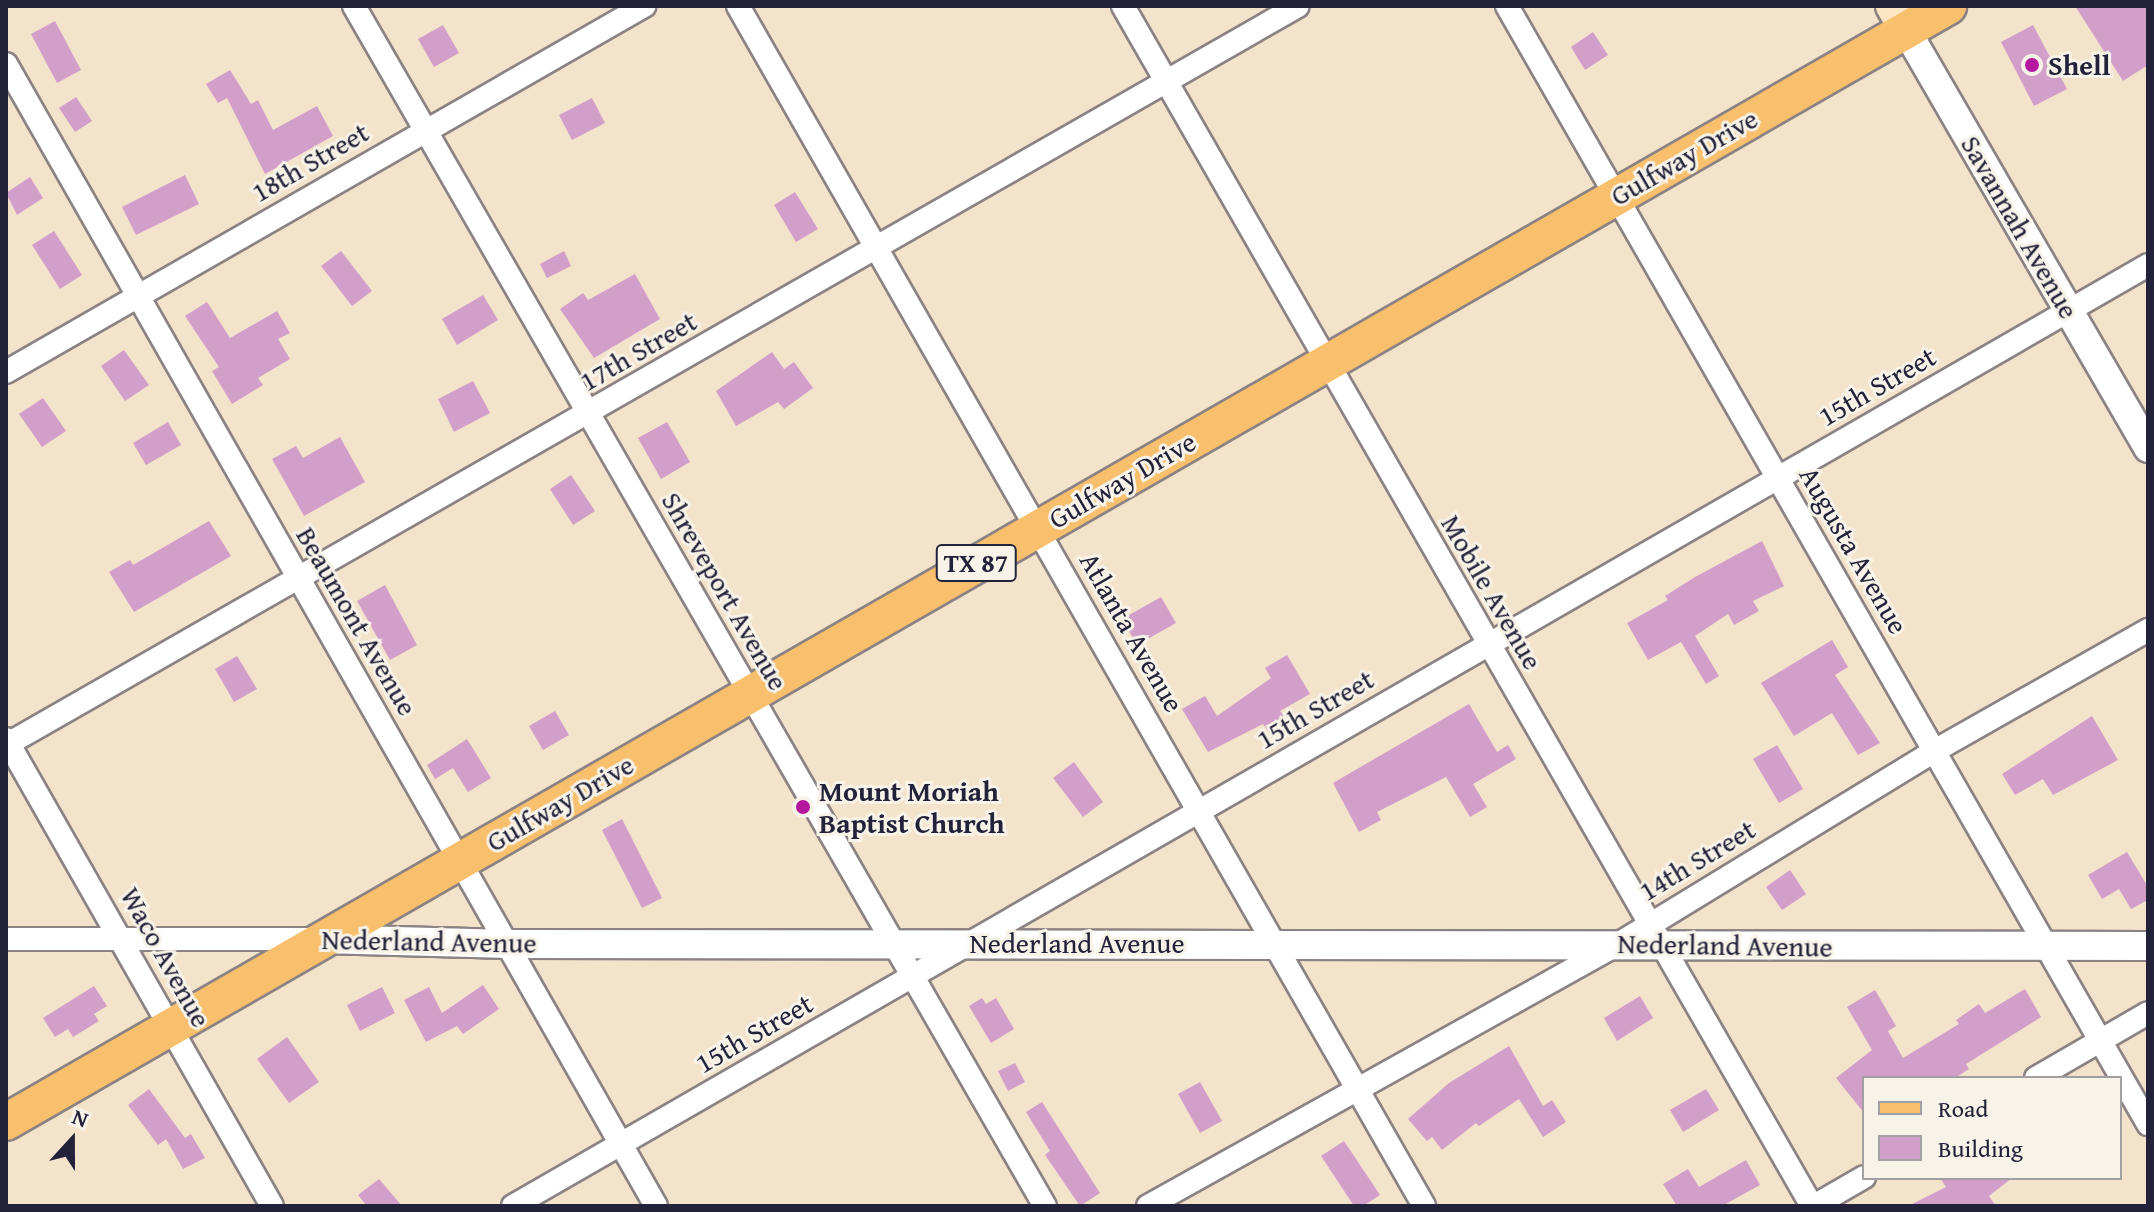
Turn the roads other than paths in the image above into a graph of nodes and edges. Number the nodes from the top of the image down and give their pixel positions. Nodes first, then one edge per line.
1 (354, 6) edge
2 (644, 6) edge
3 (738, 6) edge
4 (1123, 6) edge
5 (1298, 6) edge
6 (1507, 6) edge
7 (1948, 6) edge
8 (1899, 18) edge
9 (6, 64) edge
10 (1166, 81) junction
11 (425, 130) junction
12 (1616, 196) junction
13 (876, 248) junction
14 (2148, 265) edge
15 (138, 296) junction
16 (2068, 311) junction
17 (1327, 362) junction
18 (6, 372) edge
19 (590, 414) junction
20 (2148, 448) edge
21 (1778, 478) junction
22 (1037, 529) junction
23 (299, 581) junction
24 (2148, 630) edge
25 (1487, 645) junction
26 (750, 694) junction
27 (7, 742) edge
28 (1936, 750) junction
29 (1200, 810) junction
30 (460, 861) junction
31 (1656, 935) junction
32 (6, 939) edge
33 (123, 939) junction
34 (321, 939) junction
35 (893, 943) junction
36 (964, 943) junction
37 (1620, 943) junction
38 (512, 944) junction
39 (1275, 944) junction
40 (2043, 946) junction
41 (2148, 946) edge
42 (911, 977) junction
43 (2148, 1013) edge
44 (170, 1028) junction
45 (2100, 1041) junction
46 (2039, 1076) edge
47 (2120, 1076) edge
48 (2122, 1079) edge
49 (1358, 1086) junction
50 (6, 1122) edge
51 (2148, 1124) edge
52 (621, 1144) junction
53 (1862, 1178) edge
54 (272, 1206) edge
55 (513, 1206) edge
56 (656, 1206) edge
57 (1045, 1206) edge
58 (1148, 1206) edge
59 (1424, 1206) edge
60 (1813, 1206) edge

1 - 11 street, Shreveport Avenue
2 - 11 street, 18th Street
3 - 13 street, Atlanta Avenue
4 - 10 street, Mobile Avenue
5 - 10 street, 17th Street
6 - 12 street, Augusta Avenue
7 - 8 main road, Gulfway Drive / TX 87
8 - 12 main road, Gulfway Drive / TX 87
8 - 16 street, Savannah Avenue
9 - 15 street, Beaumont Avenue
10 - 13 street, 17th Street
10 - 17 street, Mobile Avenue
11 - 15 street, 18th Street
11 - 19 street, Shreveport Avenue
12 - 17 main road, Gulfway Drive / TX 87
12 - 21 street, Augusta Avenue
13 - 19 street, 17th Street
13 - 22 street, Atlanta Avenue
14 - 16 street, 15th Street
15 - 18 street, 18th Street
15 - 23 street, Beaumont Avenue
16 - 20 street, Savannah Avenue
16 - 21 street, 15th Street
17 - 22 main road, Gulfway Drive / TX 87
17 - 25 street, Mobile Avenue
19 - 23 street, 17th Street
19 - 26 street, Shreveport Avenue
21 - 25 street, 15th Street
21 - 28 street, Augusta Avenue
22 - 26 main road, Gulfway Drive / TX 87
22 - 29 street, Atlanta Avenue
23 - 27 street, 17th Street
23 - 30 street, Beaumont Avenue
24 - 28 street, 14th Street
25 - 29 street, 15th Street
25 - 31 street, Mobile Avenue
26 - 30 main road, Gulfway Drive / TX 87
26 - 35 street, Shreveport Avenue
27 - 33 street, Waco Avenue
28 - 31 street, 14th Street
28 - 40 street, Augusta Avenue
29 - 36 street, 15th Street
29 - 39 street, Atlanta Avenue
30 - 34 main road, Gulfway Drive / TX 87
30 - 38 street, Beaumont Avenue
31 - 37 street, Nederland Avenue
31 - 40 street, Nederland Avenue
31 - 60 street, Mobile Avenue
32 - 33 street, Nederland Avenue
33 - 34 street, Nederland Avenue
33 - 44 street, Waco Avenue
34 - 38 street, Nederland Avenue
34 - 44 main road, Gulfway Drive / TX 87
35 - 36 street, Nederland Avenue
35 - 38 street, Nederland Avenue
35 - 42 street, Shreveport Avenue
36 - 39 street, Nederland Avenue
36 - 42 street, 15th Street
37 - 39 street, Nederland Avenue
37 - 49 street
38 - 52 street, Beaumont Avenue
39 - 49 street, Atlanta Avenue
40 - 41 street, Nederland Avenue
40 - 45 street, Augusta Avenue
42 - 52 street, 15th Street
42 - 57 street, Shreveport Avenue
43 - 45 street
44 - 50 main road, Gulfway Drive / TX 87
44 - 54 street, Waco Avenue
45 - 46 street
45 - 47 street, Augusta Avenue
48 - 51 street, Augusta Avenue
49 - 58 street
49 - 59 street, Atlanta Avenue
52 - 55 street, 15th Street
52 - 56 street, Beaumont Avenue
53 - 60 street

